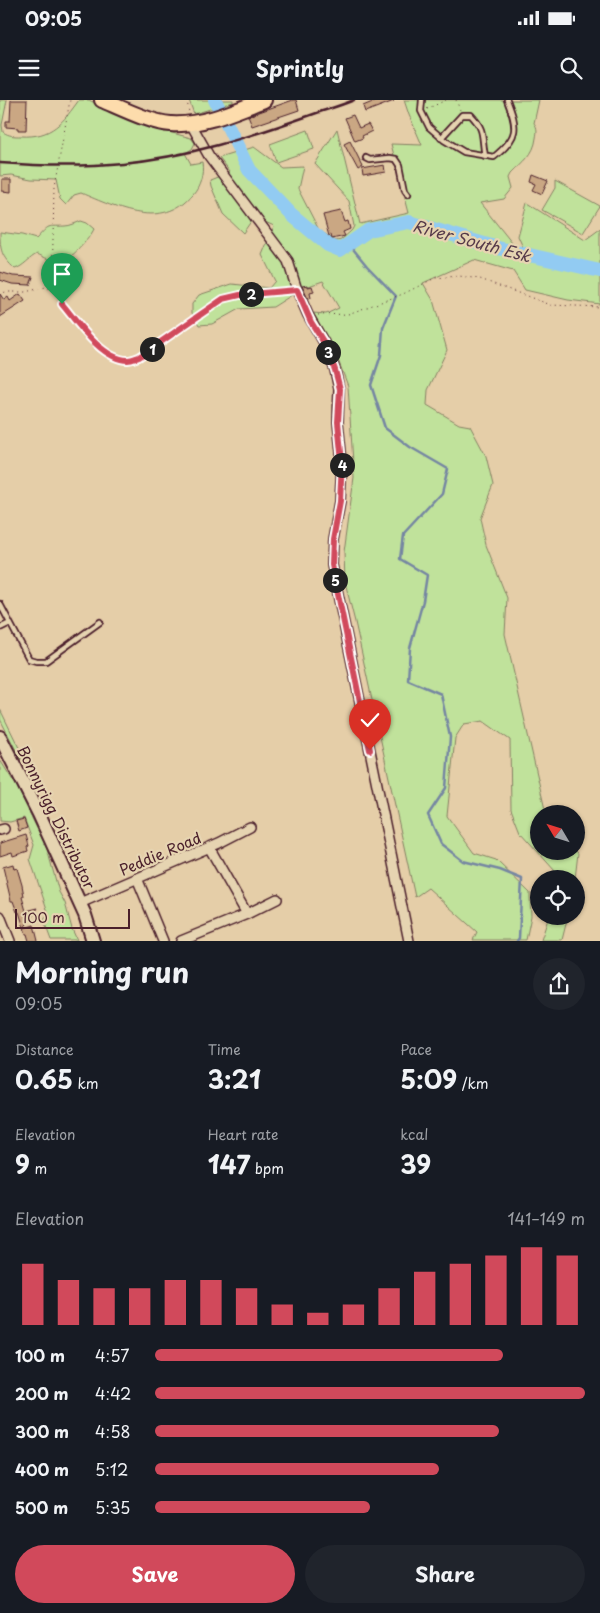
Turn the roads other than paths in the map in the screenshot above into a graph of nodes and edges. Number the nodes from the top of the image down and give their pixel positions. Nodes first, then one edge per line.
1 (102, 100) edge
2 (264, 100) edge
3 (422, 100) edge
4 (506, 100) edge
5 (197, 122) junction
6 (442, 138) junction
7 (485, 156) junction
8 (366, 158) dead end
9 (408, 194) dead end
10 (0, 604) edge
11 (100, 622) dead end
12 (10, 623) junction
13 (0, 628) edge
14 (0, 737) edge
15 (250, 826) dead end
16 (209, 847) junction
17 (137, 878) junction
18 (277, 899) dead end
19 (80, 903) junction
20 (247, 914) junction
21 (0, 916) edge
22 (10, 940) edge
23 (93, 940) edge
24 (162, 940) edge
25 (182, 940) edge
26 (409, 940) edge

1 - 5 main road
2 - 5 main road
3 - 6 lane
4 - 7 lane
5 - 26 street
6 - 7 lane
6 - 7 lane
8 - 9 lane
10 - 12 lane
11 - 12 lane
12 - 13 lane
14 - 19 main road, Bonnyrigg Distributor
15 - 16 street, Peddie Road
16 - 17 street, Peddie Road
16 - 20 street
17 - 19 street, Peddie Road
17 - 24 street
18 - 20 street
19 - 23 main road, Bonnyrigg Distributor
20 - 25 street
21 - 22 street

